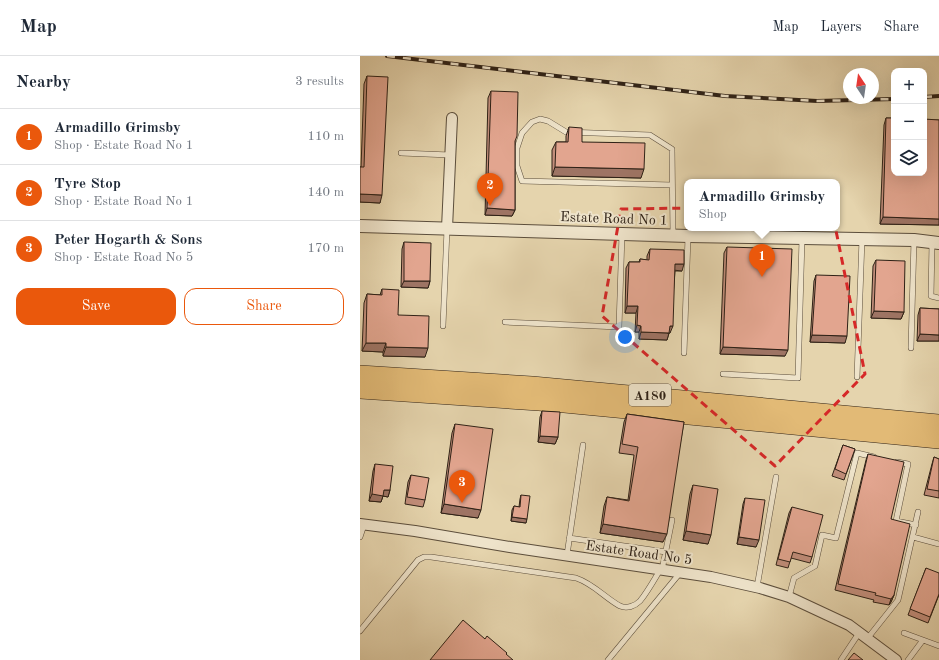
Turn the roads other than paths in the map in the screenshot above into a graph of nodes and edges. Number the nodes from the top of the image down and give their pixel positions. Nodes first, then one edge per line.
1 (452, 118) dead end
2 (401, 153) dead end
3 (450, 155) junction
4 (672, 185) junction
5 (360, 226) edge
6 (447, 228) junction
7 (622, 233) junction
8 (673, 235) junction
9 (688, 236) junction
10 (802, 238) junction
11 (862, 239) junction
12 (914, 240) junction
13 (936, 243) edge
14 (939, 298) edge
15 (505, 322) dead end
16 (443, 326) dead end
17 (911, 348) dead end
18 (684, 353) dead end
19 (360, 374) edge
20 (723, 374) dead end
21 (857, 377) dead end
22 (360, 390) edge
23 (939, 423) edge
24 (939, 440) edge
25 (583, 444) dead end
26 (879, 458) edge
27 (894, 461) edge
28 (776, 477) dead end
29 (918, 512) dead end
30 (672, 520) edge
31 (362, 524) edge
32 (916, 525) junction
33 (360, 537) edge
34 (913, 537) junction
35 (569, 538) junction
36 (939, 544) edge
37 (666, 552) junction
38 (567, 555) junction
39 (662, 569) junction
40 (681, 572) junction
41 (757, 587) junction
42 (789, 597) junction
43 (360, 631) edge
44 (904, 633) dead end
45 (863, 636) junction
46 (923, 640) junction
47 (939, 646) edge
48 (608, 660) edge
49 (841, 660) edge
50 (896, 660) edge
51 (908, 660) edge

1 - 3 street
2 - 3 lane
3 - 6 street
4 - 4 lane
4 - 8 lane
5 - 6 street, Estate Road No 1
6 - 7 street, Estate Road No 1
6 - 16 lane
7 - 8 street, Estate Road No 1
7 - 15 lane
8 - 9 street, Estate Road No 1
9 - 10 street, Estate Road No 1
9 - 18 lane
10 - 11 street, Estate Road No 1
10 - 20 lane
11 - 12 street, Estate Road No 1
11 - 21 lane
12 - 13 street, Estate Road No 1
12 - 17 lane
13 - 14 lane
19 - 23 highway, A180
22 - 24 highway, A180
25 - 35 lane
26 - 42 lane
27 - 32 lane
28 - 41 lane
29 - 32 lane
30 - 37 lane
31 - 33 lane
31 - 38 street, Estate Road No 5
32 - 34 lane
34 - 36 lane
34 - 45 lane
35 - 37 lane
35 - 38 lane
37 - 39 lane
38 - 39 street, Estate Road No 5
39 - 40 street, Estate Road No 5
39 - 43 lane
40 - 41 street, Estate Road No 5
40 - 48 lane
41 - 42 street, Estate Road No 5
42 - 45 street, Estate Road No 5
44 - 46 lane
45 - 49 lane
45 - 50 street, Estate Road No 5
46 - 47 lane
46 - 51 lane

